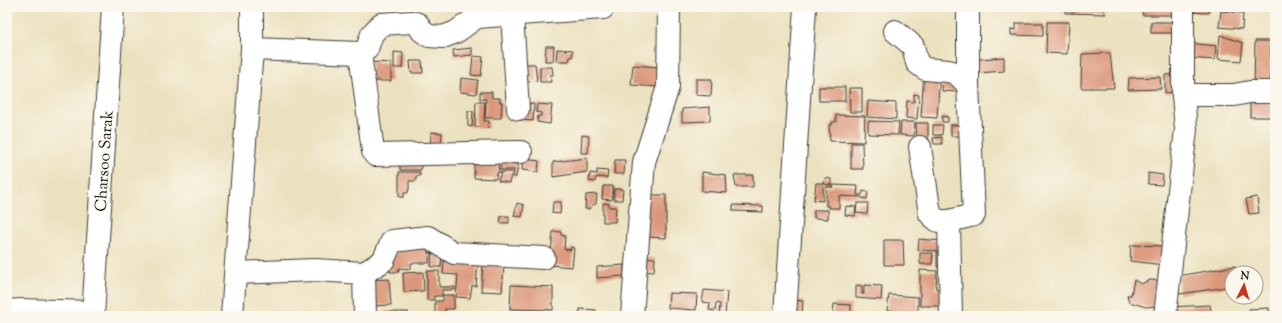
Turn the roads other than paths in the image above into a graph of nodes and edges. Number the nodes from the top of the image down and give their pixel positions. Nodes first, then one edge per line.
1 (113, 7) edge
2 (252, 7) edge
3 (674, 7) edge
4 (805, 7) edge
5 (968, 7) edge
6 (1183, 7) edge
7 (603, 8) dead end
8 (512, 14) junction
9 (895, 31) dead end
10 (252, 49) junction
11 (360, 53) junction
12 (968, 85) junction
13 (1275, 92) edge
14 (1183, 95) junction
15 (518, 109) dead end
16 (920, 147) dead end
17 (521, 152) dead end
18 (949, 221) junction
19 (544, 258) dead end
20 (236, 273) junction
21 (364, 273) junction
22 (7, 311) edge
23 (93, 314) edge
24 (232, 316) edge
25 (365, 316) edge
26 (632, 316) edge
27 (785, 316) edge
28 (951, 316) edge
29 (1165, 316) edge

1 - 23 street, Charsoo Sarak
2 - 10 street
3 - 26 street
4 - 27 street
5 - 12 street
6 - 14 street
7 - 8 street
8 - 11 street
8 - 15 street
9 - 12 street
10 - 11 street
10 - 20 street
11 - 17 street
12 - 18 street
13 - 14 street
14 - 29 street
16 - 18 street
18 - 28 street
19 - 21 street
20 - 21 street
20 - 24 street
21 - 25 street
22 - 23 street

